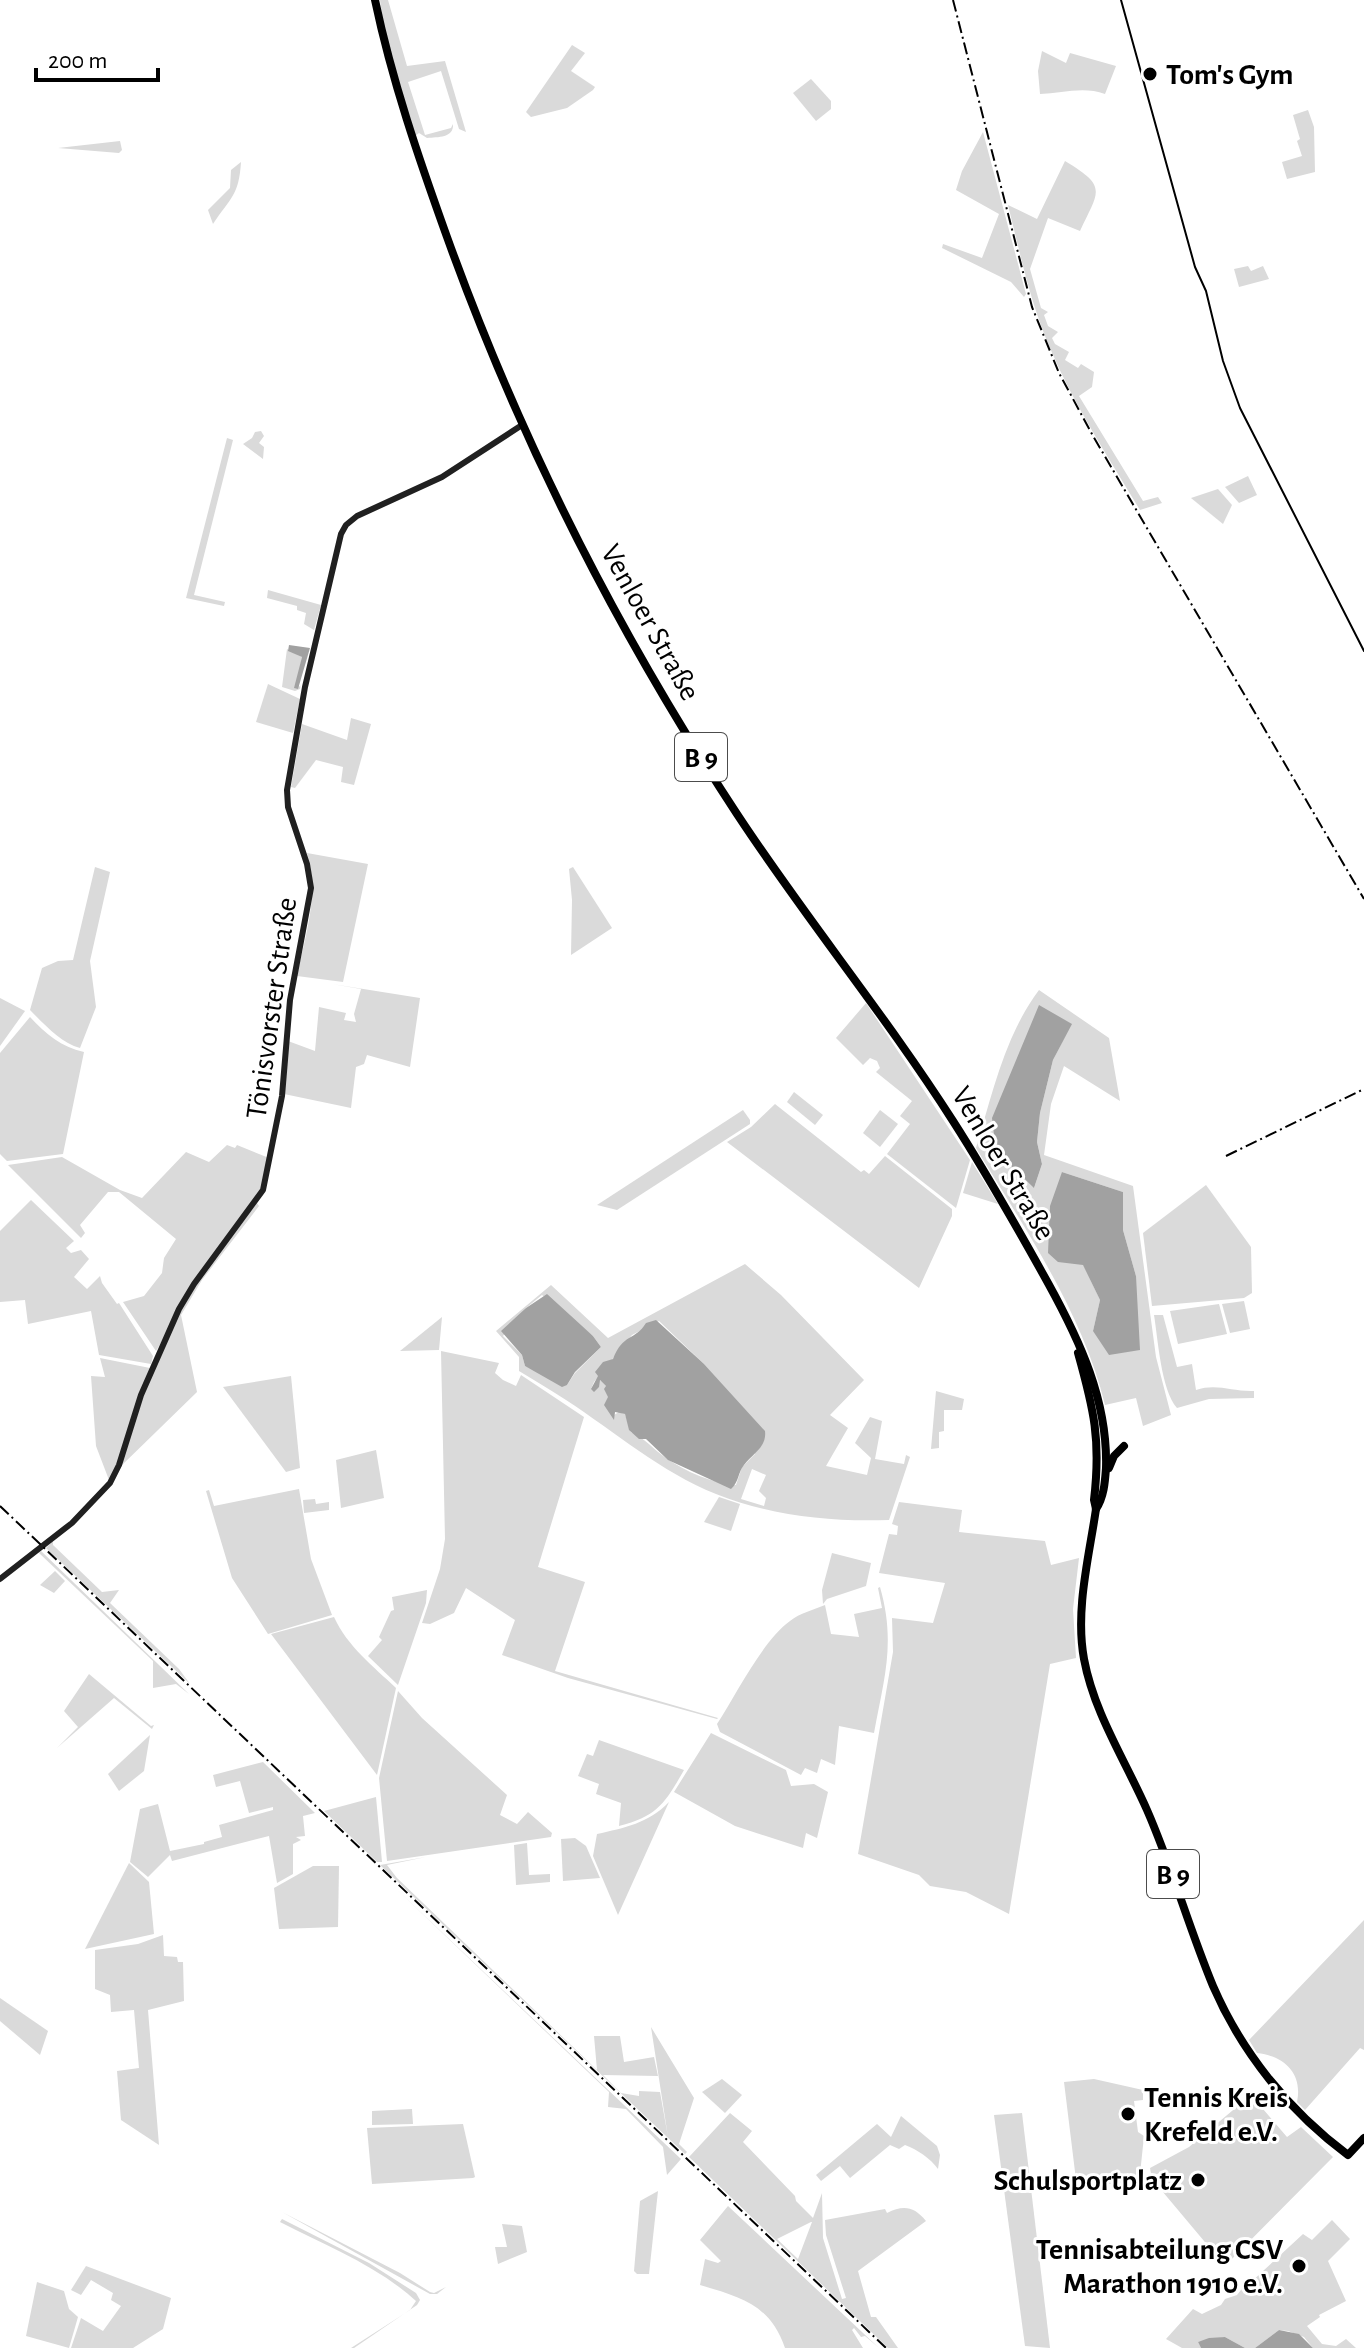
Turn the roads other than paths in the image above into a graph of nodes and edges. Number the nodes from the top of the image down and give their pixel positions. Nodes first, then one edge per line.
1 (375, 0) edge
2 (522, 425) junction
3 (1102, 1444) junction
4 (1124, 1446) dead end
5 (1105, 1480) junction
6 (1096, 1509) junction
7 (0, 1579) edge
8 (1364, 2138) edge

1 - 2 main road, Venloer Straße / B 9
2 - 3 main road, Venloer Straße / B 9
2 - 7 main road, Tönisvorster Straße
3 - 5 main road, B 9
3 - 6 main road, B 9
4 - 5 main road
5 - 6 main road, B 9
6 - 8 main road, B 9

